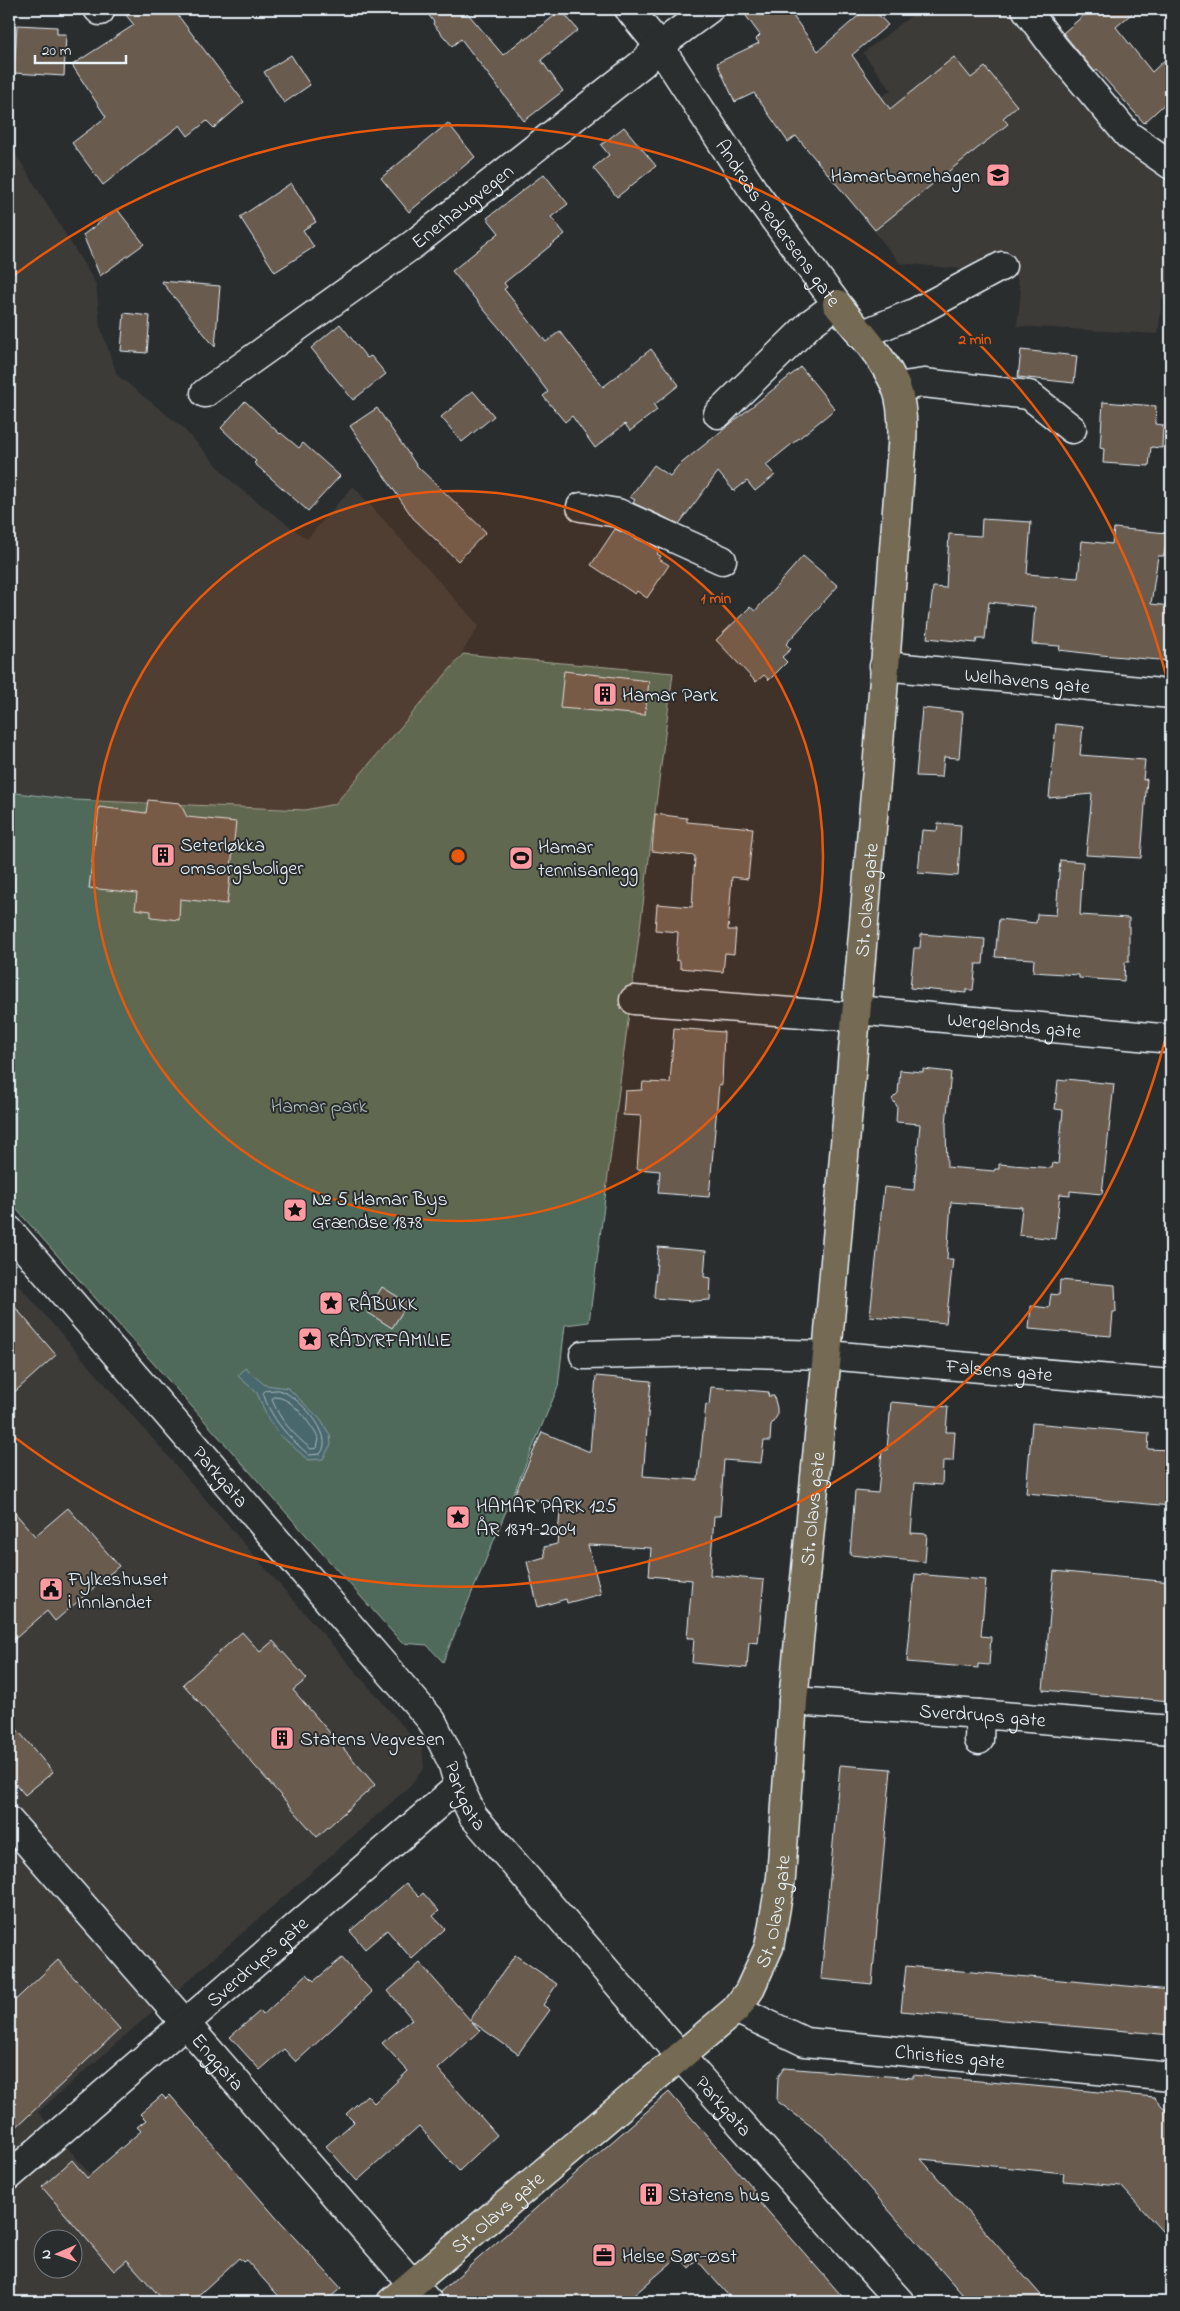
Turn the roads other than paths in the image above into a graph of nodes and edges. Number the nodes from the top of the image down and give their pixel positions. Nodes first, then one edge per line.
1 (629, 9) edge
2 (710, 9) edge
3 (1026, 9) edge
4 (659, 46) junction
5 (1171, 165) edge
6 (1002, 266) dead end
7 (837, 304) junction
8 (861, 335) junction
9 (896, 387) junction
10 (205, 393) dead end
11 (718, 414) dead end
12 (1072, 429) dead end
13 (902, 445) joint
14 (581, 507) dead end
15 (722, 560) dead end
16 (884, 666) junction
17 (1171, 694) edge
18 (634, 1000) dead end
19 (856, 1014) junction
20 (1171, 1039) edge
21 (9, 1230) edge
22 (584, 1355) dead end
23 (827, 1355) junction
24 (1171, 1384) edge
25 (793, 1701) junction
26 (1171, 1730) edge
27 (458, 1786) junction
28 (9, 1821) edge
29 (736, 2009) junction
30 (186, 2024) junction
31 (680, 2056) junction
32 (1171, 2077) edge
33 (9, 2176) edge
34 (420, 2293) edge
35 (391, 2302) edge
36 (900, 2302) edge

1 - 4 street, Andreas Pedersens gate
2 - 4 street, Enerhaugvegen
3 - 5 street
4 - 7 street, Andreas Pedersens gate
4 - 10 street, Enerhaugvegen
6 - 8 street
7 - 8 main road, Andreas Pedersens gate
7 - 11 street
8 - 9 main road, Andreas Pedersens gate
9 - 12 street
9 - 13 main road, Andreas Pedersens gate
13 - 16 main road, St. Olavs gate
14 - 15 street
16 - 17 street, Welhavens gate
16 - 19 main road, St. Olavs gate
18 - 19 street, Wergelands gate
19 - 20 street, Wergelands gate
19 - 23 main road, St. Olavs gate
21 - 27 street, Parkgata
22 - 23 street
23 - 24 street, Falsens gate
23 - 25 main road, St. Olavs gate
25 - 26 street, Sverdrups gate
25 - 29 main road, St. Olavs gate
27 - 30 street, Sverdrups gate
27 - 31 street, Parkgata
28 - 30 street, Enggata
29 - 31 main road, St. Olavs gate
29 - 32 street, Christies gate
30 - 33 street, Sverdrups gate
30 - 34 street, Enggata
31 - 34 main road, St. Olavs gate
31 - 36 street, Parkgata
34 - 35 main road, St. Olavs gate

